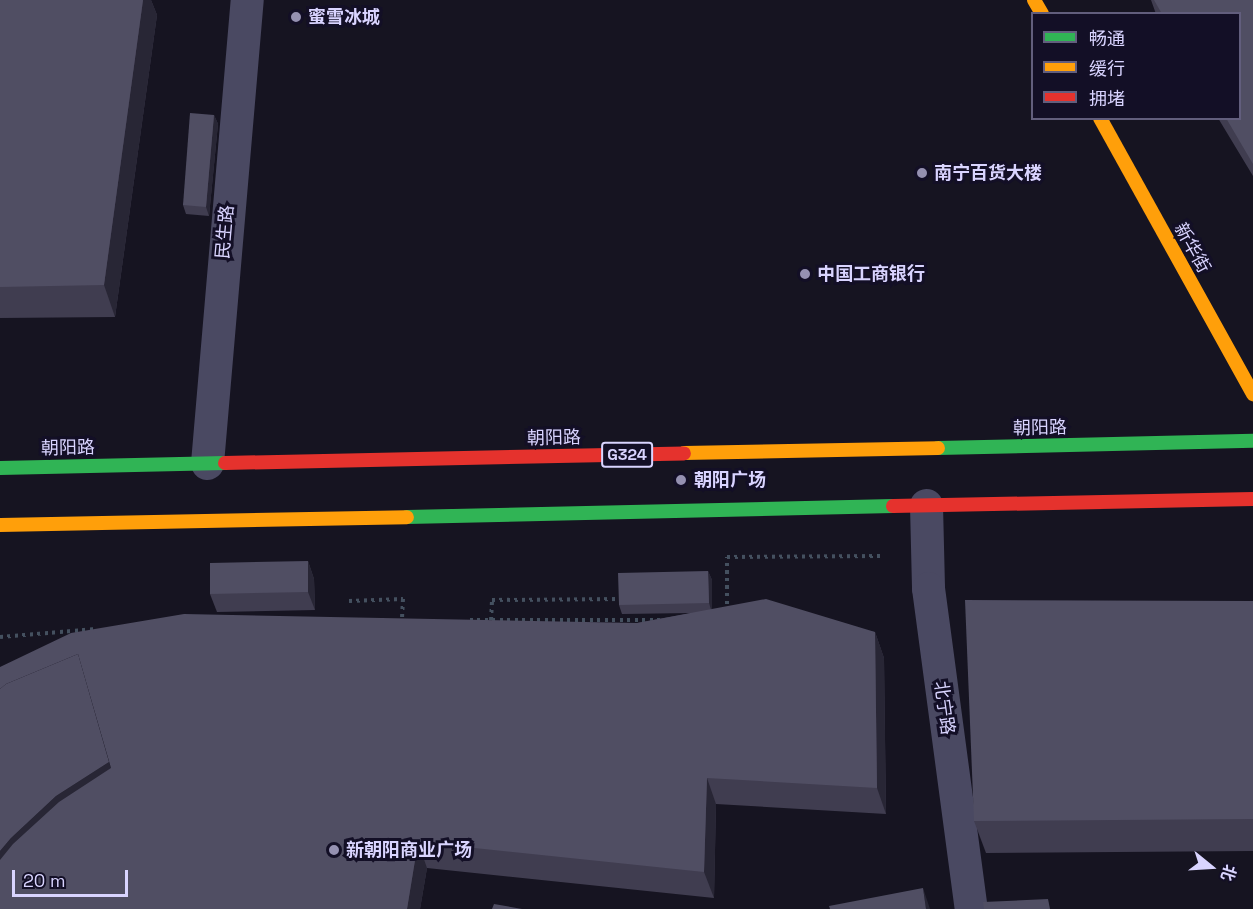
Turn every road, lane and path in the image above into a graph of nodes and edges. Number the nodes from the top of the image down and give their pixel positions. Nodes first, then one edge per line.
1 (247, 0) edge
2 (1101, 120) edge
3 (1253, 394) edge
4 (1253, 441) edge
5 (207, 464) junction
6 (0, 468) edge
7 (1253, 499) edge
8 (926, 506) junction
9 (0, 525) edge
10 (882, 556) dead end
11 (621, 599) edge
12 (349, 601) dead end
13 (458, 620) edge
14 (491, 620) junction
15 (668, 620) edge
16 (728, 620) edge
17 (402, 621) junction
18 (413, 621) edge
19 (391, 622) edge
20 (99, 629) edge
21 (0, 637) edge
22 (971, 909) edge

1 - 5 street, 民生路
2 - 3 main road, 新华街
4 - 5 main road, 朝阳路 / G324
5 - 6 main road, 朝阳路 / G324
7 - 8 main road
8 - 9 main road
8 - 22 street, 北宁路
10 - 16 path
11 - 14 path
12 - 17 path
13 - 14 path
14 - 15 path
17 - 18 path
17 - 19 path
20 - 21 path

